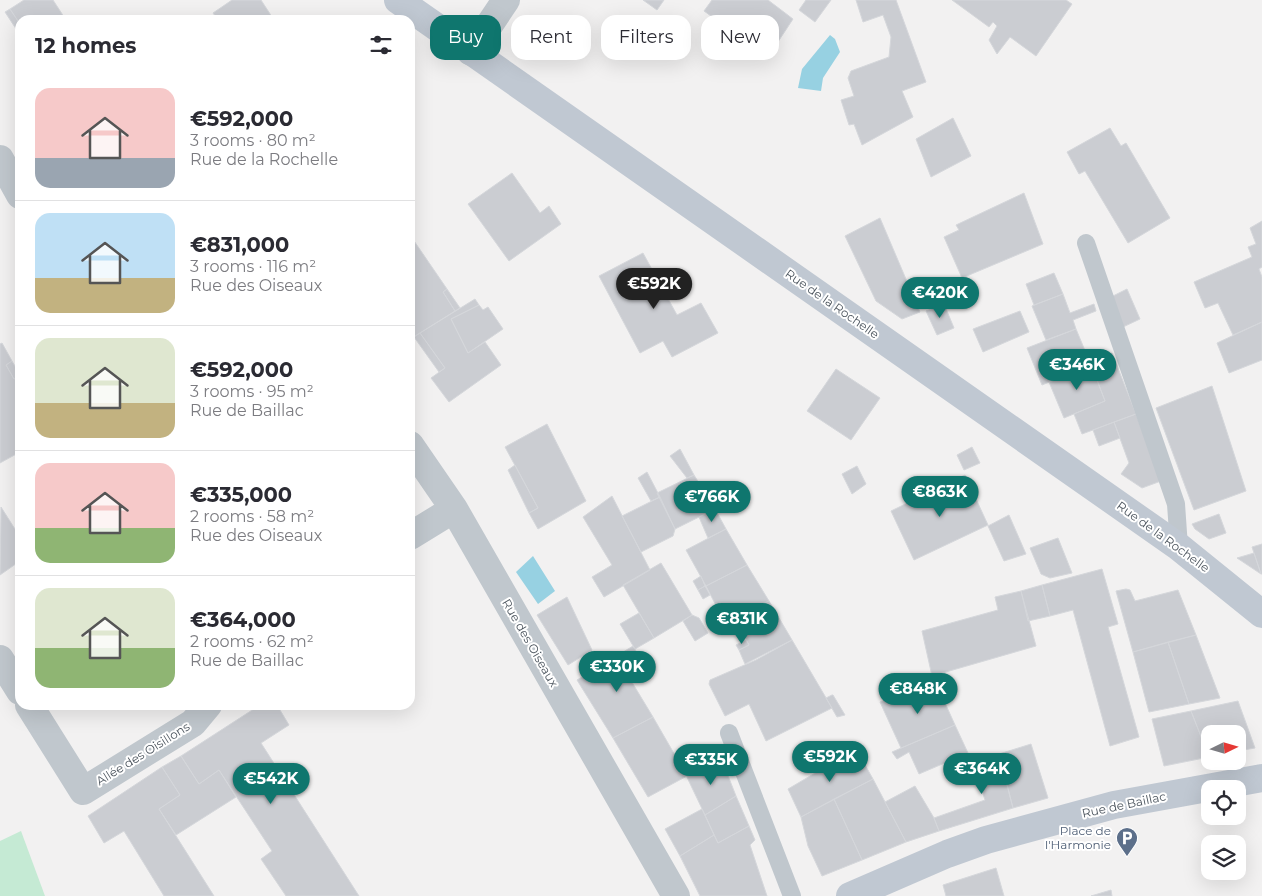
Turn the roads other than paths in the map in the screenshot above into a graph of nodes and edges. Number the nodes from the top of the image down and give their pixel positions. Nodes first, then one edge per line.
1 (398, 0) edge
2 (506, 0) edge
3 (496, 15) edge
4 (430, 23) edge
5 (482, 60) edge
6 (0, 159) edge
7 (15, 186) edge
8 (1086, 243) dead end
9 (415, 452) edge
10 (454, 509) junction
11 (415, 533) edge
12 (1179, 547) junction
13 (1262, 614) edge
14 (0, 659) edge
15 (15, 683) edge
16 (32, 710) edge
17 (204, 710) edge
18 (729, 733) dead end
19 (1262, 778) edge
20 (676, 896) edge
21 (792, 896) edge
22 (850, 896) edge

1 - 4 main road, Rue de la Rochelle
2 - 3 street
5 - 12 main road, Rue de la Rochelle
6 - 7 street
8 - 12 lane
9 - 10 street, Rue des Oiseaux
10 - 11 street
10 - 20 street, Rue des Oiseaux
12 - 13 main road, Rue de la Rochelle
14 - 15 street
16 - 17 street, Allée des Oisillons
18 - 21 lane
19 - 22 main road, Rue de Baillac

